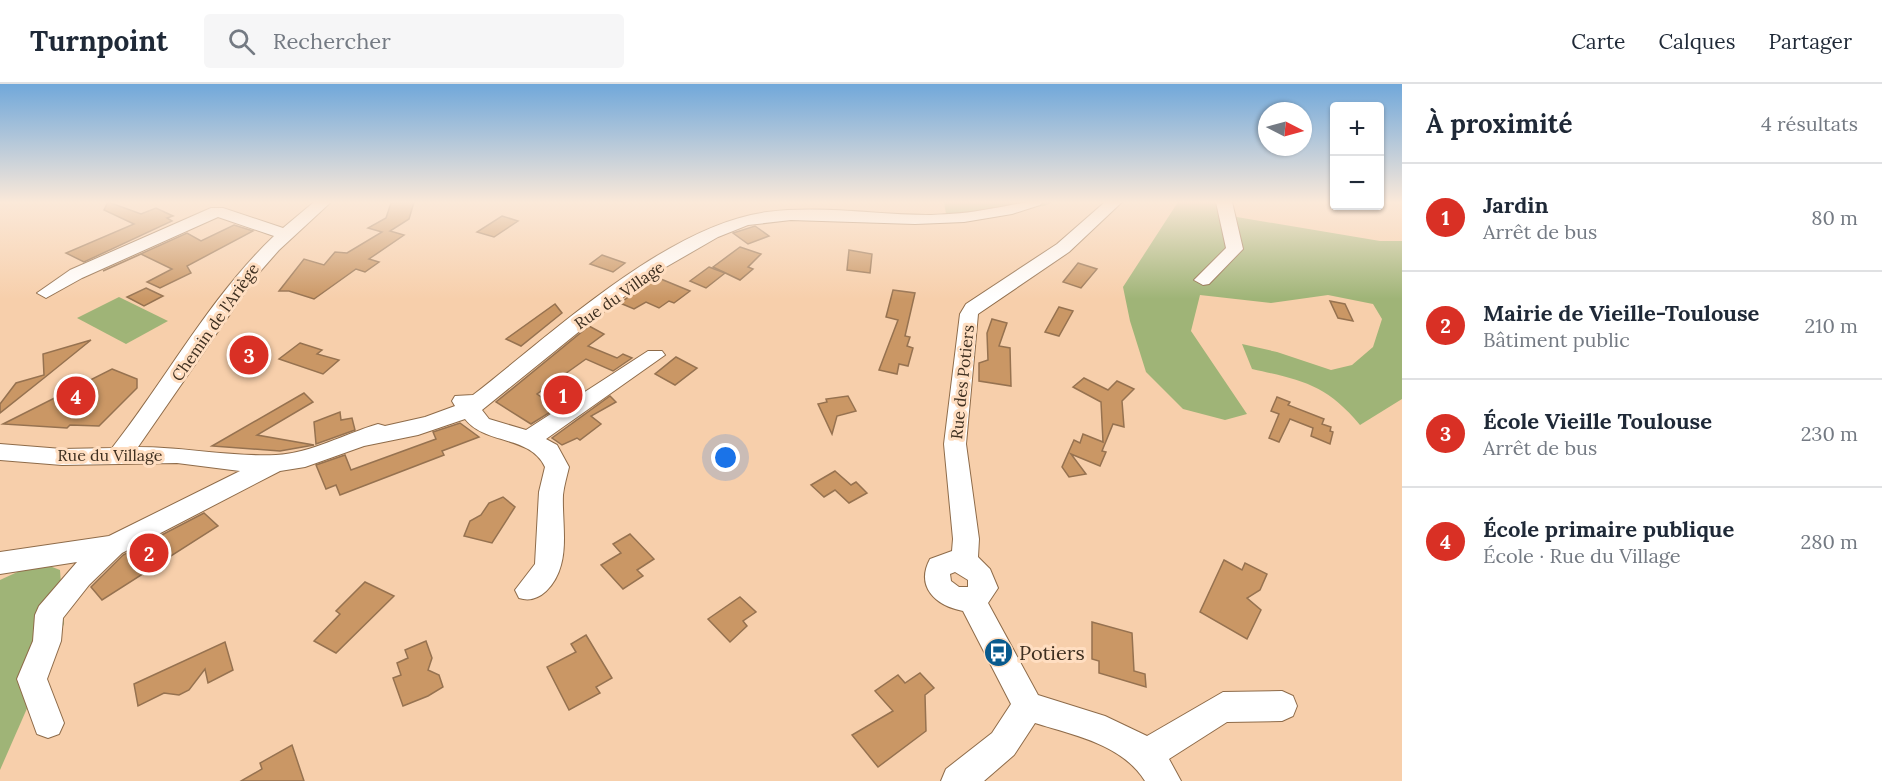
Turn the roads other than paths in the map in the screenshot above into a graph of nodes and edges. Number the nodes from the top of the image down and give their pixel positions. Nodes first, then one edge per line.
1 (285, 234) edge
2 (166, 235) edge
3 (715, 235) edge
4 (1078, 235) edge
5 (1232, 235) edge
6 (1203, 280) dead end
7 (46, 293) dead end
8 (655, 355) dead end
9 (465, 404) junction
10 (529, 439) junction
11 (122, 451) junction
12 (0, 452) edge
13 (277, 463) junction
14 (115, 545) junction
15 (0, 563) edge
16 (529, 590) dead end
17 (1028, 706) junction
18 (1282, 706) dead end
19 (48, 723) dead end
20 (1146, 755) junction
21 (958, 781) edge
22 (1164, 781) edge

1 - 11 street, Chemin de l'Ariège
2 - 7 street
3 - 9 street, Rue du Village
4 - 17 street, Rue des Potiers
5 - 6 street
8 - 10 street
9 - 10 street
9 - 13 street, Rue du Village
10 - 16 street
11 - 12 street, Rue du Village
11 - 13 street, Rue du Village
13 - 14 street
14 - 15 street
14 - 19 street
17 - 20 street
17 - 21 street
18 - 20 street
20 - 22 street

